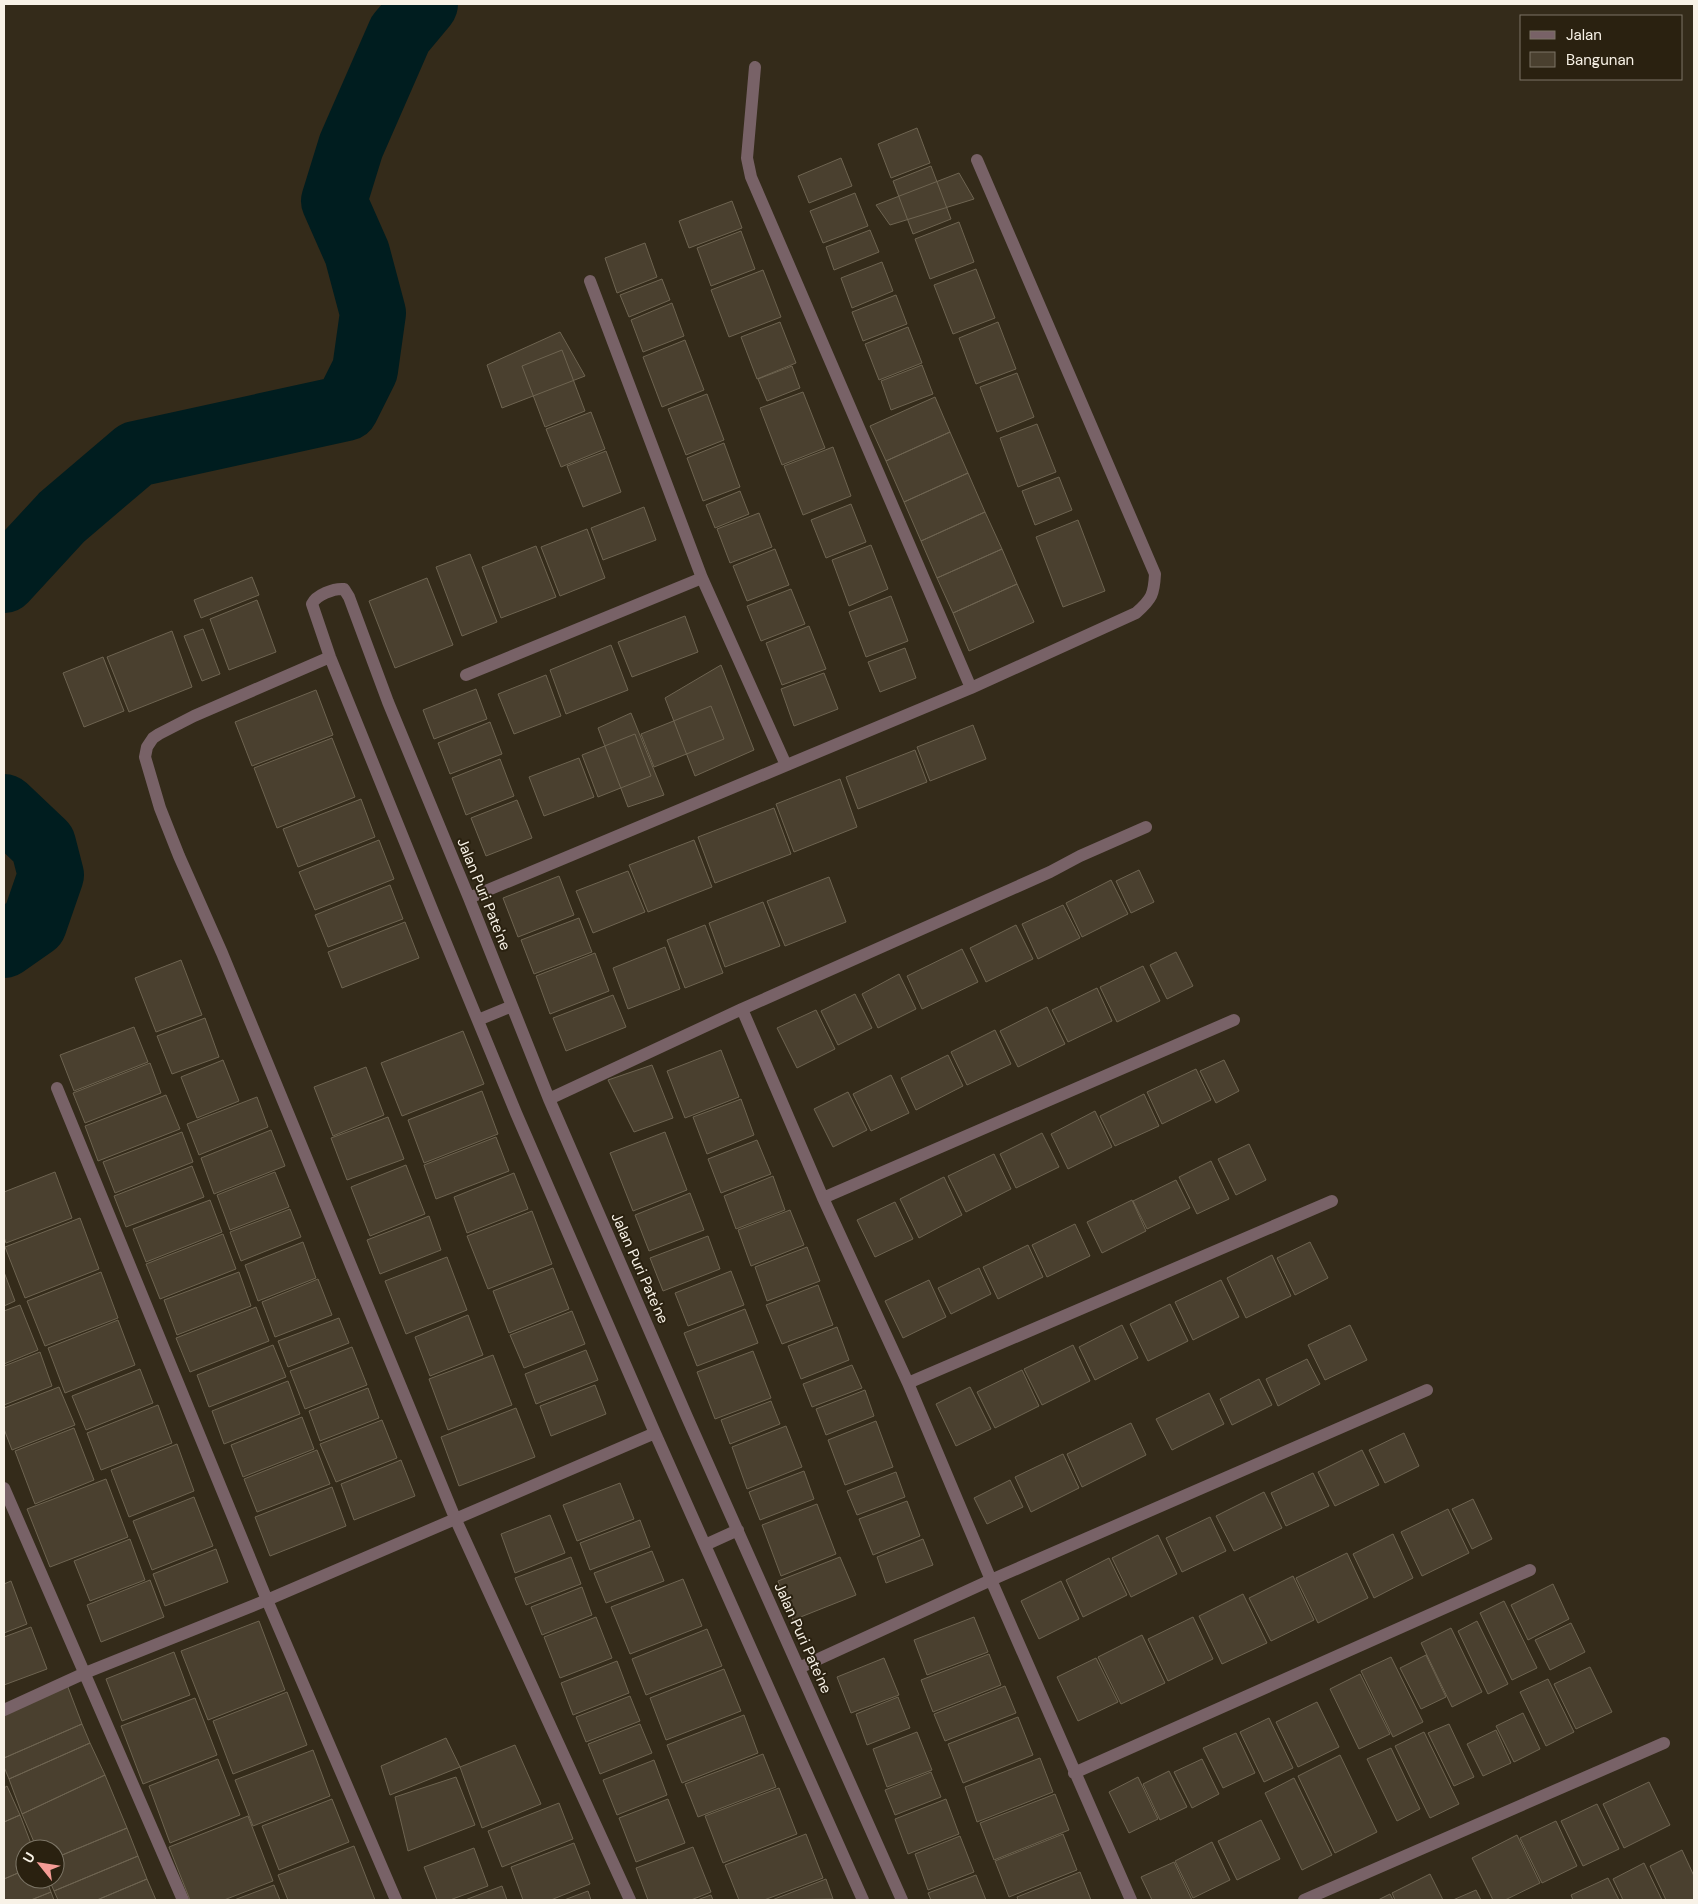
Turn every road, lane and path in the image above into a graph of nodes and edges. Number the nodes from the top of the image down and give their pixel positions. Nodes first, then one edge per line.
1 (755, 67) dead end
2 (977, 160) dead end
3 (590, 281) dead end
4 (702, 578) junction
5 (330, 657) junction
6 (466, 675) dead end
7 (971, 688) junction
8 (786, 765) junction
9 (1146, 827) dead end
10 (469, 898) junction
11 (512, 1006) junction
12 (742, 1009) junction
13 (478, 1020) junction
14 (1234, 1020) dead end
15 (58, 1088) dead end
16 (549, 1099) junction
17 (823, 1198) junction
18 (1332, 1201) dead end
19 (908, 1383) junction
20 (1427, 1390) dead end
21 (655, 1433) junction
22 (4, 1488) edge
23 (455, 1518) junction
24 (738, 1530) junction
25 (705, 1545) junction
26 (1530, 1570) dead end
27 (991, 1580) junction
28 (267, 1600) junction
29 (799, 1668) junction
30 (85, 1673) junction
31 (4, 1710) edge
32 (1664, 1743) dead end
33 (1074, 1772) junction
34 (183, 1900) edge
35 (396, 1900) edge
36 (630, 1900) edge
37 (863, 1900) edge
38 (902, 1900) edge
39 (1131, 1900) edge
40 (1304, 1900) edge

1 - 7 street
2 - 7 street
3 - 4 street
4 - 6 street
4 - 8 street
5 - 10 street, Jalan Puri Pate'ne
5 - 13 street
5 - 23 street
7 - 8 street
8 - 10 street
9 - 12 street
10 - 11 street, Jalan Puri Pate'ne
11 - 13 street
11 - 16 street, Jalan Puri Pate'ne
12 - 16 street
12 - 17 street
13 - 21 street
14 - 17 street
15 - 28 street
16 - 24 street, Jalan Puri Pate'ne
17 - 19 street
18 - 19 street
19 - 27 street
20 - 27 street
21 - 23 street
21 - 25 street
22 - 30 street
23 - 28 street
23 - 36 street
24 - 25 street
24 - 29 street, Jalan Puri Pate'ne
25 - 37 street
26 - 33 street
27 - 29 street
27 - 33 street
28 - 30 street
28 - 35 street
29 - 38 street, Jalan Puri Pate'ne
30 - 31 street
30 - 34 street
32 - 40 street
33 - 39 street

